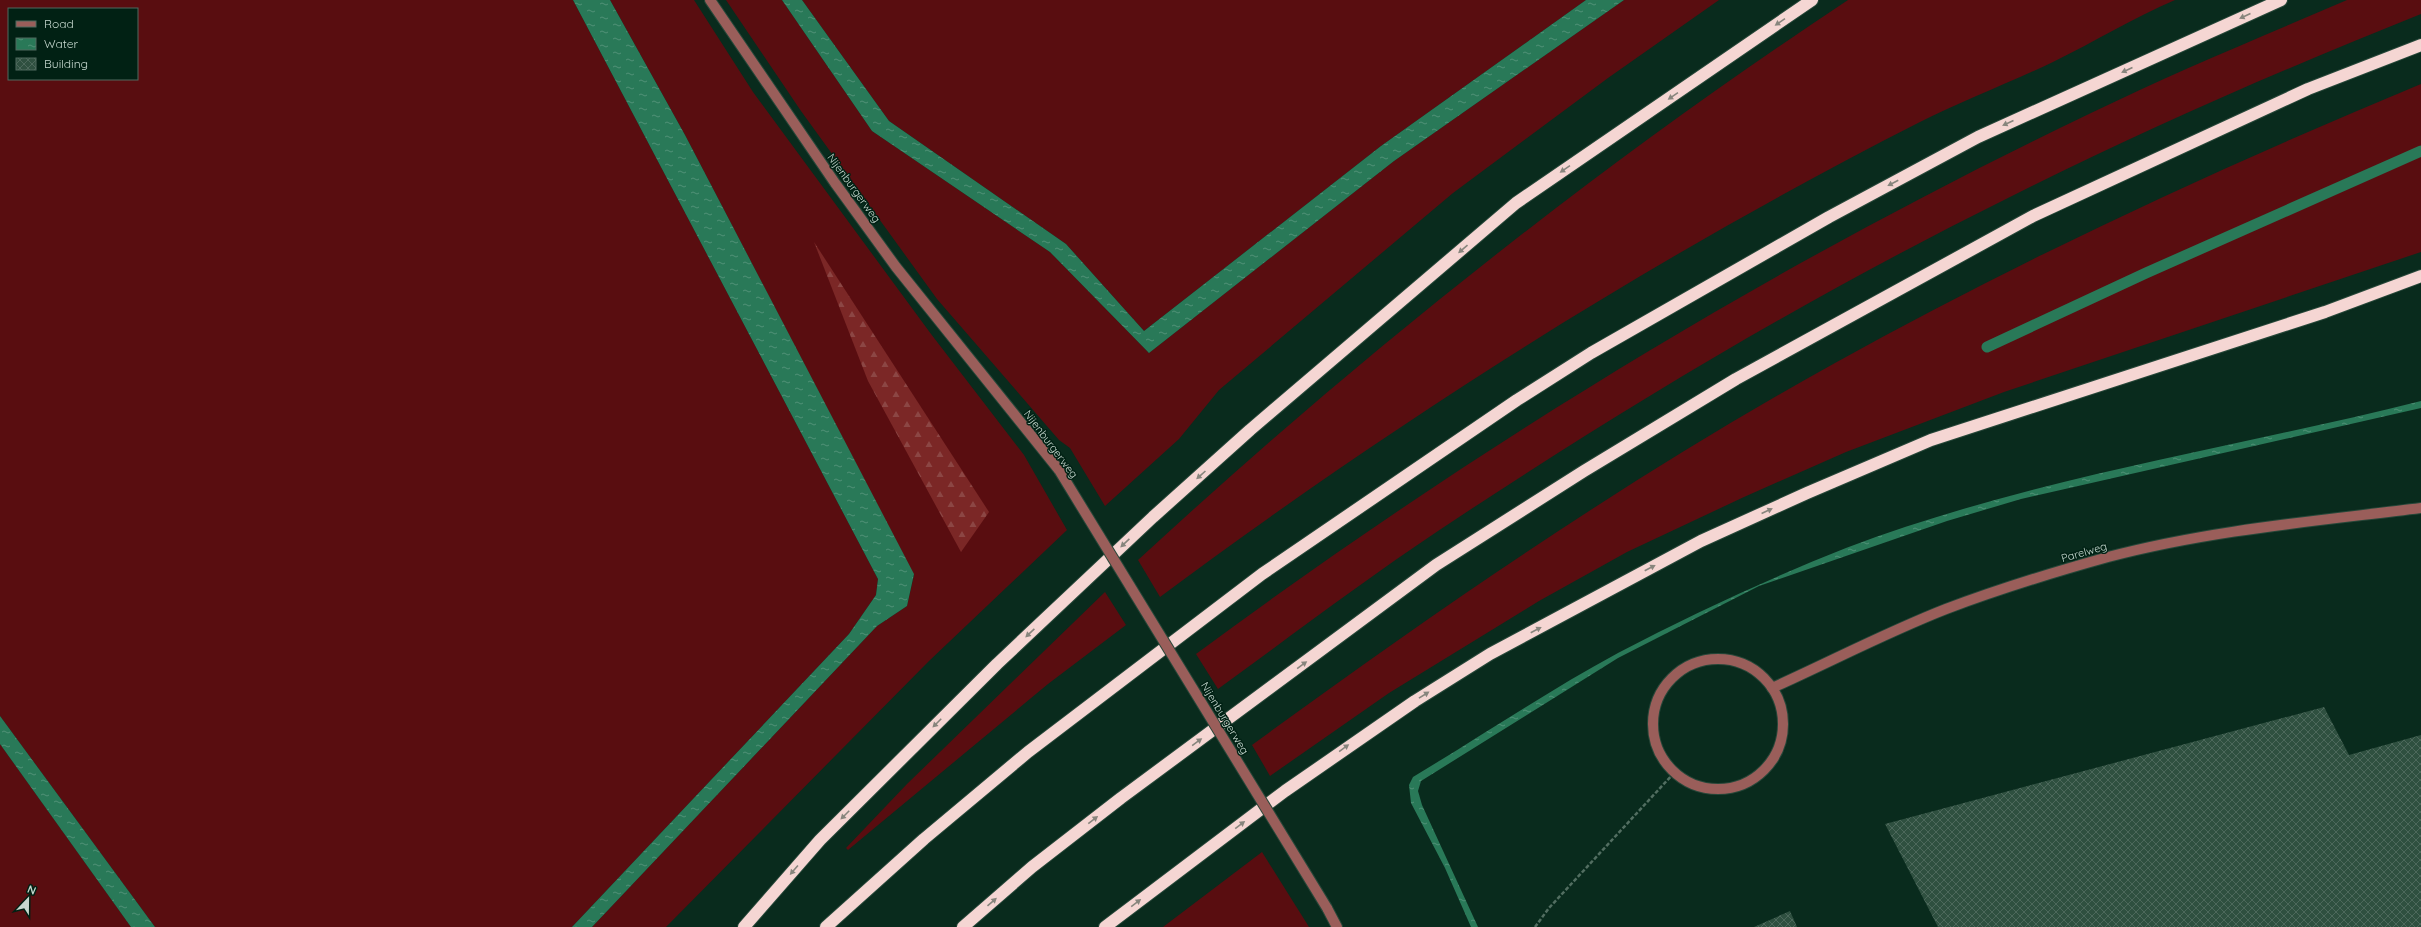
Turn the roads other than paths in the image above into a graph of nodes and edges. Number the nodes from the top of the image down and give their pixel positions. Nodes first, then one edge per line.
1 (710, 0) edge
2 (1812, 0) edge
3 (2280, 0) edge
4 (2421, 45) edge
5 (2421, 276) edge
6 (2421, 508) edge
7 (1772, 688) junction
8 (744, 927) edge
9 (826, 927) edge
10 (963, 927) edge
11 (1105, 927) edge
12 (1337, 927) edge

1 - 12 street, Nijenburgerweg, bridge
2 -> 8 highway
3 -> 9 highway
10 -> 4 highway
11 -> 5 highway
6 - 7 street, Parelweg
7 - 7 street

